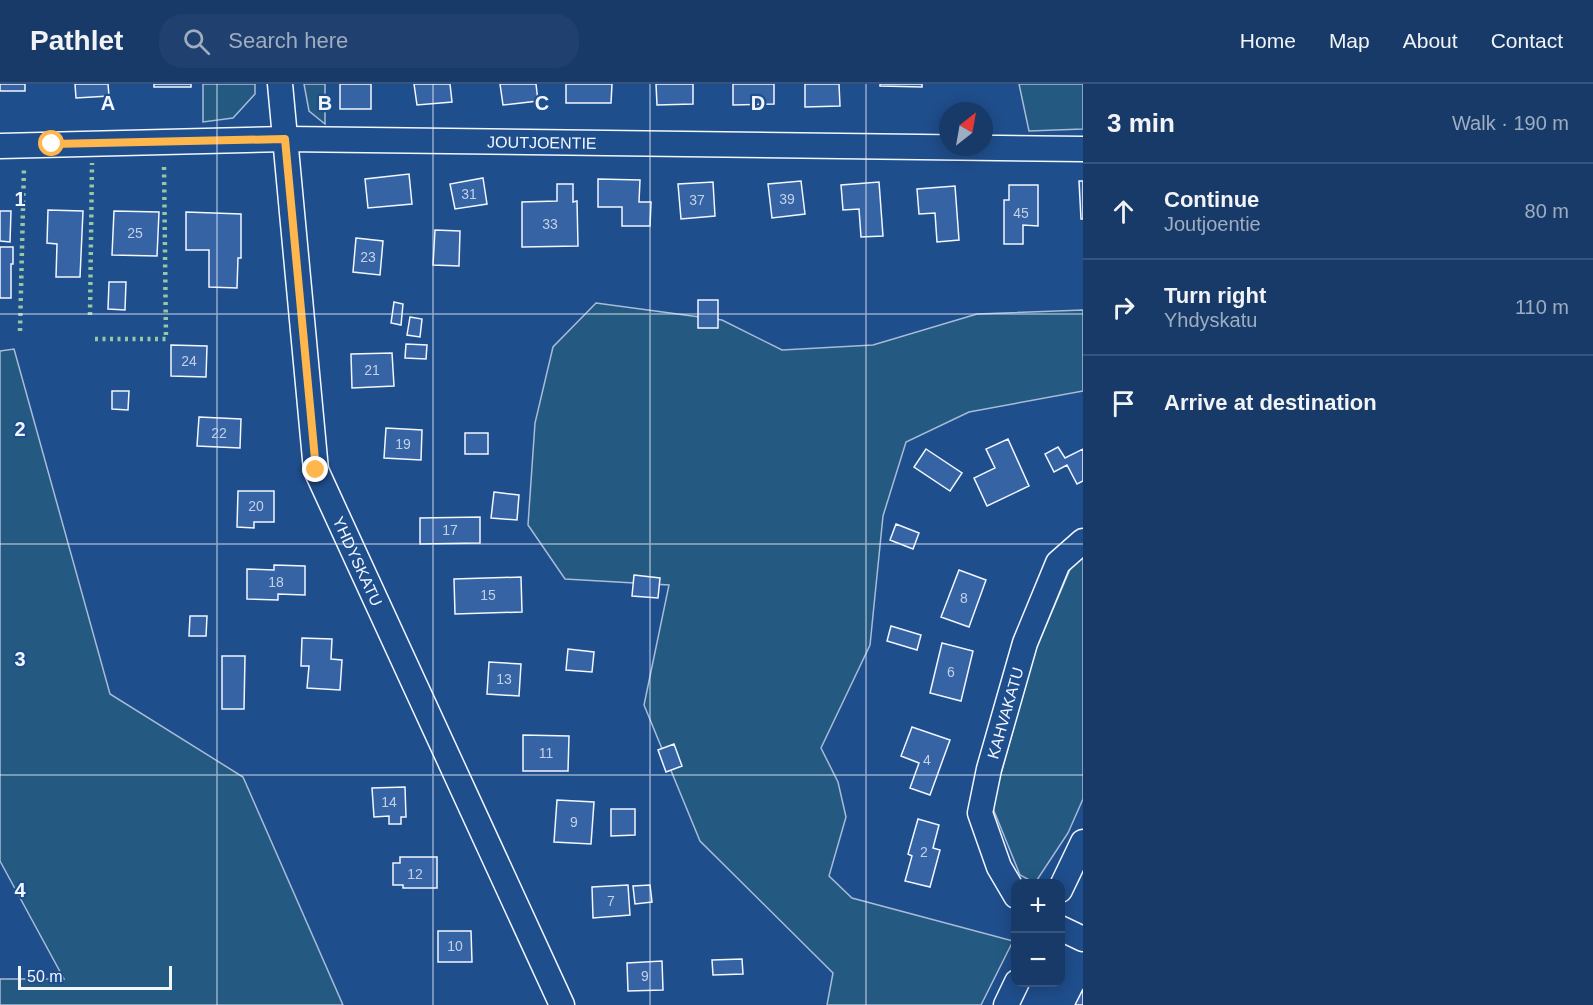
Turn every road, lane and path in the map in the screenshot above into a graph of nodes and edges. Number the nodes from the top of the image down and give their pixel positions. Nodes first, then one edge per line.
1 (280, 84) edge
2 (285, 139) junction
3 (0, 146) edge
4 (1083, 149) edge
5 (1083, 541) edge
6 (1083, 842) edge
7 (1065, 880) edge
8 (1011, 887) edge
9 (1065, 930) edge
10 (1083, 939) edge
11 (1015, 987) edge
12 (562, 1005) edge
13 (1006, 1005) edge

1 - 2 street, YHDYSKATU
2 - 3 street, JOUTJOENTIE
2 - 4 street, JOUTJOENTIE
2 - 12 street, YHDYSKATU
5 - 8 street, KAHVAKATU
6 - 7 street
9 - 10 street
11 - 13 street

